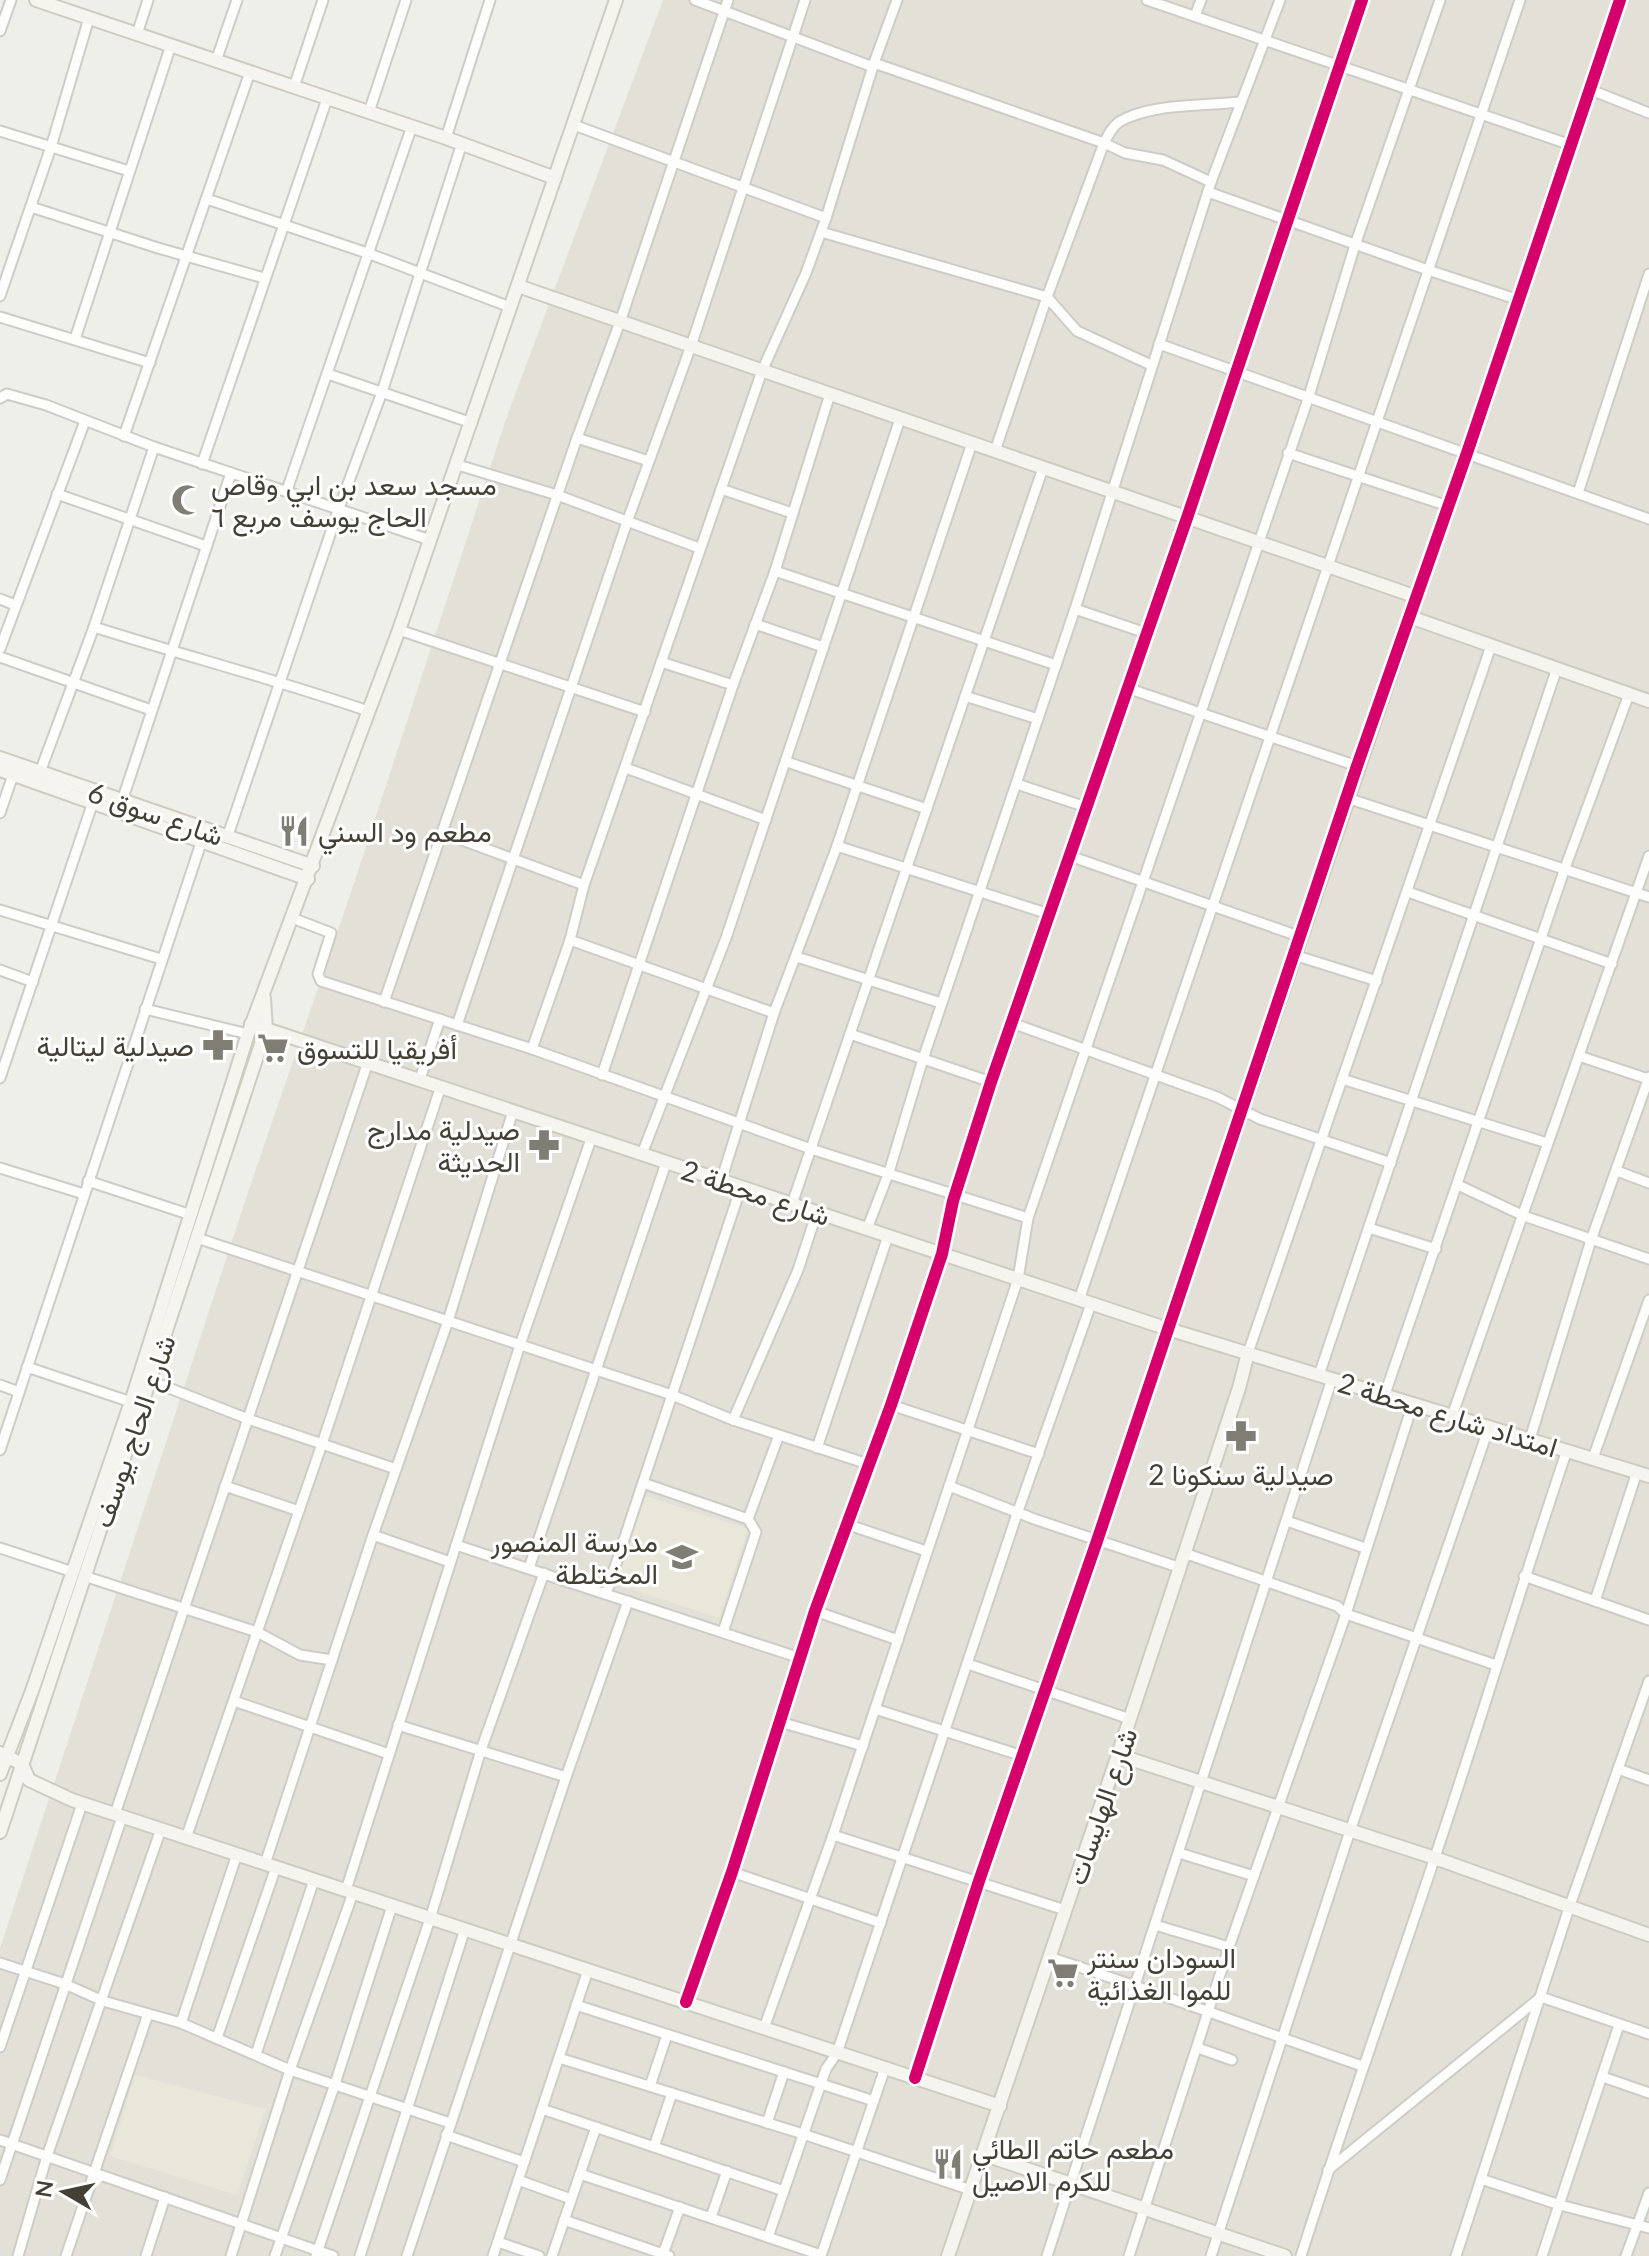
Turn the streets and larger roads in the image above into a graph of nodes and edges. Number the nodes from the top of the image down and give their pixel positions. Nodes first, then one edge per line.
1 (11, 0) edge
2 (36, 0) edge
3 (148, 0) edge
4 (237, 0) edge
5 (323, 0) edge
6 (406, 0) edge
7 (490, 0) edge
8 (616, 0) edge
9 (695, 0) edge
10 (805, 0) edge
11 (897, 0) edge
12 (1147, 0) edge
13 (1201, 0) edge
14 (1280, 0) edge
15 (1362, 0) edge
16 (1440, 0) edge
17 (1520, 0) edge
18 (1620, 0) edge
19 (63, 4) edge
20 (727, 5) edge
21 (1195, 16) junction
22 (89, 18) junction
23 (0, 31) edge
24 (137, 34) junction
25 (793, 36) junction
26 (1266, 40) junction
27 (171, 45) junction
28 (216, 61) junction
29 (874, 65) junction
30 (1341, 66) junction
31 (250, 72) junction
32 (294, 87) junction
33 (1410, 89) junction
34 (1591, 90) junction
35 (327, 99) junction
36 (1240, 102) junction
37 (369, 112) junction
38 (1649, 113) edge
39 (1482, 115) junction
40 (574, 125) junction
41 (412, 126) junction
42 (0, 131) edge
43 (446, 138) junction
44 (462, 143) junction
45 (1104, 143) junction
46 (1571, 145) junction
47 (51, 147) junction
48 (673, 163) junction
49 (129, 171) junction
50 (555, 178) junction
51 (1210, 187) junction
52 (743, 189) junction
53 (207, 199) junction
54 (31, 207) junction
55 (826, 218) junction
56 (1288, 220) junction
57 (283, 225) junction
58 (109, 231) junction
59 (821, 232) junction
60 (1355, 245) junction
61 (370, 254) junction
62 (188, 256) junction
63 (1428, 270) junction
64 (420, 274) junction
65 (1649, 274) edge
66 (264, 278) junction
67 (518, 286) junction
68 (0, 296) edge
69 (1047, 297) junction
70 (1519, 300) junction
71 (510, 307) junction
72 (0, 317) edge
73 (620, 322) junction
74 (75, 339) junction
75 (1159, 344) junction
76 (691, 346) junction
77 (150, 363) junction
78 (1151, 365) junction
79 (1234, 370) junction
80 (762, 371) junction
81 (328, 374) junction
82 (382, 392) junction
83 (830, 394) junction
84 (1309, 396) junction
85 (0, 398) edge
86 (900, 419) junction
87 (1377, 420) junction
88 (85, 421) junction
89 (472, 423) junction
90 (124, 436) junction
91 (577, 438) junction
92 (972, 443) junction
93 (154, 447) junction
94 (995, 451) junction
95 (1288, 453) junction
96 (1467, 453) junction
97 (649, 461) junction
98 (202, 464) junction
99 (458, 465) junction
100 (1043, 468) junction
101 (231, 473) junction
102 (1358, 476) junction
103 (721, 489) junction
104 (287, 490) junction
105 (1112, 492) junction
106 (1578, 493) junction
107 (57, 494) junction
108 (557, 495) junction
109 (1448, 506) junction
110 (339, 508) junction
111 (792, 513) junction
112 (1187, 518) junction
113 (129, 519) junction
114 (1649, 519) edge
115 (627, 522) junction
116 (430, 540) junction
117 (1257, 542) junction
118 (206, 546) junction
119 (699, 548) junction
120 (1329, 567) junction
121 (775, 571) junction
122 (841, 594) junction
123 (1417, 597) junction
124 (0, 599) edge
125 (15, 605) junction
126 (1075, 609) junction
127 (914, 617) junction
128 (1410, 617) junction
129 (755, 624) junction
130 (94, 627) junction
131 (399, 630) junction
132 (1146, 633) junction
133 (984, 640) junction
134 (1491, 646) junction
135 (823, 647) junction
136 (0, 649) edge
137 (172, 652) junction
138 (0, 657) edge
139 (661, 662) junction
140 (499, 664) junction
141 (1056, 665) junction
142 (1557, 668) junction
143 (281, 681) junction
144 (72, 683) junction
145 (733, 685) junction
146 (1127, 688) junction
147 (572, 690) junction
148 (1629, 694) junction
149 (965, 696) junction
150 (1649, 701) edge
151 (151, 710) junction
152 (368, 711) junction
153 (645, 712) junction
154 (1200, 712) junction
155 (1038, 719) junction
156 (1271, 736) junction
157 (0, 758) edge
158 (787, 762) junction
159 (1357, 766) junction
160 (626, 768) junction
161 (40, 772) junction
162 (6, 773) edge
163 (1017, 784) junction
164 (857, 785) junction
165 (697, 795) junction
166 (1347, 798) junction
167 (122, 801) junction
168 (93, 802) junction
169 (1086, 807) junction
170 (927, 809) junction
171 (0, 813) edge
172 (766, 820) junction
173 (1430, 825) junction
174 (443, 833) junction
175 (227, 838) junction
176 (202, 840) junction
177 (837, 846) junction
178 (1497, 846) junction
179 (1070, 856) junction
180 (1649, 856) edge
181 (514, 857) junction
182 (313, 866) junction
183 (907, 867) junction
184 (1565, 868) junction
185 (308, 879) junction
186 (1141, 882) junction
187 (584, 885) junction
188 (980, 890) junction
189 (1408, 892) junction
190 (1637, 893) junction
191 (1649, 897) edge
192 (1211, 908) junction
193 (0, 910) edge
194 (1049, 914) junction
195 (1474, 916) junction
196 (292, 918) junction
197 (52, 926) junction
198 (1301, 937) junction
199 (570, 940) junction
200 (1543, 940) junction
201 (1294, 955) junction
202 (797, 957) junction
203 (161, 959) junction
204 (638, 964) junction
205 (1612, 964) junction
206 (0, 970) edge
207 (868, 980) junction
208 (1377, 981) junction
209 (33, 982) junction
210 (263, 990) junction
211 (708, 990) junction
212 (384, 1002) junction
213 (941, 1003) junction
214 (145, 1009) junction
215 (774, 1013) junction
216 (440, 1019) junction
217 (1012, 1023) junction
218 (457, 1025) junction
219 (250, 1029) junction
220 (266, 1029) junction
221 (850, 1034) junction
222 (532, 1049) junction
223 (1085, 1049) junction
224 (1579, 1056) junction
225 (923, 1059) junction
226 (368, 1062) junction
227 (1156, 1073) junction
228 (602, 1075) junction
229 (0, 1078) edge
230 (1649, 1078) edge
231 (420, 1079) junction
232 (1342, 1079) junction
233 (991, 1082) junction
234 (441, 1086) junction
235 (664, 1098) junction
236 (1413, 1100) junction
237 (513, 1111) junction
238 (1242, 1111) junction
239 (1480, 1121) junction
240 (741, 1124) junction
241 (592, 1136) junction
242 (1322, 1141) junction
243 (1547, 1143) junction
244 (811, 1149) junction
245 (642, 1154) junction
246 (666, 1163) junction
247 (1391, 1163) junction
248 (0, 1168) edge
249 (1617, 1171) junction
250 (889, 1172) junction
251 (88, 1181) junction
252 (721, 1181) junction
253 (1649, 1183) edge
254 (1458, 1185) junction
255 (741, 1187) junction
256 (84, 1194) junction
257 (955, 1195) junction
258 (792, 1204) junction
259 (817, 1212) junction
260 (191, 1215) junction
261 (1524, 1216) junction
262 (1028, 1218) junction
263 (1369, 1228) junction
264 (867, 1229) junction
265 (888, 1236) junction
266 (197, 1238) junction
267 (1591, 1240) junction
268 (1436, 1249) junction
269 (942, 1254) junction
270 (1649, 1259) edge
271 (297, 1270) junction
272 (1018, 1279) junction
273 (372, 1296) junction
274 (1649, 1300) edge
275 (1085, 1302) junction
276 (448, 1321) junction
277 (1645, 1325) edge
278 (1168, 1329) junction
279 (520, 1345) junction
280 (1248, 1353) junction
281 (27, 1367) junction
282 (596, 1370) junction
283 (1326, 1377) junction
284 (151, 1381) junction
285 (0, 1385) edge
286 (19, 1392) junction
287 (1385, 1394) junction
288 (672, 1395) junction
289 (131, 1402) junction
290 (1413, 1403) junction
291 (891, 1405) junction
292 (1452, 1416) junction
293 (248, 1419) junction
294 (733, 1420) junction
295 (1489, 1427) junction
296 (968, 1429) junction
297 (779, 1435) junction
298 (1530, 1439) junction
299 (322, 1444) junction
300 (817, 1448) junction
301 (0, 1450) edge
302 (1567, 1450) junction
303 (1039, 1454) junction
304 (1593, 1458) junction
305 (868, 1464) junction
306 (396, 1469) junction
307 (1643, 1474) edge
308 (643, 1483) junction
309 (225, 1486) junction
310 (949, 1486) junction
311 (299, 1511) junction
312 (1018, 1511) junction
313 (748, 1519) junction
314 (1287, 1521) junction
315 (846, 1524) junction
316 (373, 1535) junction
317 (1097, 1541) junction
318 (456, 1545) junction
319 (0, 1548) edge
320 (1365, 1548) junction
321 (926, 1551) junction
322 (1184, 1553) junction
323 (450, 1562) junction
324 (1178, 1567) junction
325 (529, 1568) junction
326 (544, 1573) junction
327 (79, 1574) junction
328 (1524, 1576) junction
329 (1268, 1581) junction
330 (606, 1594) junction
331 (628, 1601) junction
332 (1595, 1601) junction
333 (183, 1610) junction
334 (815, 1611) junction
335 (1346, 1614) junction
336 (1649, 1620) edge
337 (257, 1632) junction
338 (723, 1632) junction
339 (1415, 1638) junction
340 (898, 1640) junction
341 (800, 1658) junction
342 (332, 1660) junction
343 (968, 1664) junction
344 (1496, 1665) junction
345 (1649, 1681) edge
346 (1045, 1691) junction
347 (234, 1701) junction
348 (875, 1709) junction
349 (1130, 1719) junction
350 (780, 1722) junction
351 (398, 1725) junction
352 (310, 1727) junction
353 (945, 1732) junction
354 (863, 1746) junction
355 (481, 1750) junction
356 (3, 1753) edge
357 (389, 1754) junction
358 (1118, 1755) junction
359 (1023, 1756) junction
360 (22, 1764) junction
361 (1618, 1769) junction
362 (0, 1774) edge
363 (566, 1777) junction
364 (1649, 1780) edge
365 (1201, 1783) junction
366 (82, 1804) junction
367 (1280, 1808) junction
368 (119, 1815) junction
369 (161, 1829) junction
370 (1350, 1831) junction
371 (0, 1832) edge
372 (833, 1835) junction
373 (186, 1838) junction
374 (1179, 1853) junction
375 (237, 1854) junction
376 (1435, 1858) junction
377 (902, 1859) junction
378 (271, 1866) junction
379 (732, 1872) junction
380 (1254, 1876) junction
381 (314, 1880) junction
382 (979, 1881) junction
383 (349, 1892) junction
384 (809, 1898) junction
385 (392, 1906) junction
386 (1569, 1908) junction
387 (1065, 1910) junction
388 (430, 1919) junction
389 (881, 1923) junction
390 (1155, 1925) junction
391 (465, 1929) junction
392 (1649, 1935) edge
393 (510, 1944) junction
394 (1229, 1947) junction
395 (1049, 1957) junction
396 (0, 1963) edge
397 (588, 1970) junction
398 (26, 1973) junction
399 (65, 1984) junction
400 (1136, 1985) junction
401 (1541, 1997) junction
402 (103, 2001) junction
403 (686, 2002) junction
404 (576, 2005) junction
405 (148, 2014) junction
406 (1209, 2014) junction
407 (181, 2023) junction
408 (1619, 2025) junction
409 (764, 2028) junction
410 (1649, 2034) edge
411 (667, 2035) junction
412 (217, 2038) junction
413 (1283, 2039) junction
414 (0, 2047) edge
415 (1198, 2048) junction
416 (837, 2053) junction
417 (256, 2054) junction
418 (559, 2058) junction
419 (1232, 2060) dead end
420 (1362, 2066) junction
421 (885, 2068) junction
422 (290, 2070) junction
423 (784, 2072) junction
424 (1603, 2077) junction
425 (915, 2078) junction
426 (335, 2084) junction
427 (821, 2084) junction
428 (650, 2086) junction
429 (672, 2093) junction
430 (1649, 2093) edge
431 (370, 2096) junction
432 (874, 2101) junction
433 (1000, 2106) junction
434 (406, 2108) junction
435 (542, 2109) junction
436 (450, 2123) junction
437 (767, 2123) junction
438 (596, 2127) junction
439 (803, 2134) junction
440 (446, 2135) junction
441 (0, 2140) edge
442 (11, 2144) junction
443 (654, 2147) junction
444 (854, 2153) junction
445 (982, 2154) junction
446 (47, 2156) junction
447 (524, 2162) junction
448 (1328, 2170) junction
449 (727, 2171) junction
450 (94, 2173) junction
451 (580, 2174) junction
452 (1481, 2179) junction
453 (0, 2180) edge
454 (518, 2180) junction
455 (1070, 2184) junction
456 (971, 2190) junction
457 (784, 2191) junction
458 (1649, 2193) edge
459 (165, 2197) junction
460 (571, 2199) junction
461 (1560, 2205) junction
462 (680, 2207) junction
463 (1144, 2209) junction
464 (711, 2217) junction
465 (564, 2220) junction
466 (242, 2224) junction
467 (1638, 2224) junction
468 (1649, 2228) edge
469 (1218, 2234) junction
470 (768, 2237) junction
471 (281, 2238) junction
472 (498, 2242) junction
473 (317, 2254) edge
474 (666, 2255) edge
475 (821, 2255) edge
476 (18, 2256) edge
477 (66, 2256) edge
478 (146, 2256) edge
479 (231, 2256) edge
480 (275, 2256) edge
481 (333, 2256) edge
482 (360, 2256) edge
483 (407, 2256) edge
484 (493, 2256) edge
485 (539, 2256) edge
486 (552, 2256) edge
487 (948, 2256) edge
488 (1047, 2256) edge
489 (1129, 2256) edge
490 (1211, 2256) edge
491 (1285, 2256) edge
492 (1301, 2256) edge
493 (1456, 2256) edge
494 (1542, 2256) edge
495 (1626, 2256) edge

1 - 23 street
2 - 19 street
3 - 24 street
4 - 28 street
5 - 32 street
6 - 37 street
7 - 43 street
8 - 40 street, شارع الحاج يوسف
9 - 20 street
10 - 25 street
11 - 29 street
12 - 21 street
13 - 21 street
14 - 26 street
15 - 30 street
16 - 33 street
17 - 39 street
18 - 34 street
19 - 22 street
20 - 25 street
20 - 48 street
21 - 26 street
22 - 24 street
22 - 47 street
24 - 27 street
25 - 29 street
25 - 52 street
26 - 30 street
26 - 36 street
27 - 28 street
27 - 49 street
28 - 31 street
29 - 45 street
29 - 55 street
30 - 33 street
30 - 56 street
31 - 32 street
31 - 53 street
32 - 35 street
33 - 39 street
33 - 60 street
34 - 38 street
34 - 46 street
35 - 37 street
35 - 57 street
36 - 45 street
36 - 51 street
37 - 41 street
39 - 46 street
39 - 63 street
40 - 48 street
40 - 50 street, شارع الحاج يوسف
41 - 43 street
41 - 61 street
42 - 47 street
43 - 44 street
44 - 50 street
44 - 64 street
45 - 51 street
45 - 69 street
46 - 70 street
47 - 49 street
47 - 54 street
48 - 52 street
48 - 73 street
49 - 58 street
50 - 67 street, شارع الحاج يوسف
51 - 56 street
51 - 75 street
52 - 55 street
52 - 76 street
53 - 57 street
53 - 62 street
54 - 58 street
54 - 68 street
55 - 59 street
56 - 60 street
56 - 79 street
57 - 61 street
57 - 66 street
58 - 62 street
58 - 74 street
59 - 69 street
59 - 80 street
60 - 63 street
60 - 84 street
61 - 64 street
61 - 81 street
62 - 66 street
62 - 77 street
63 - 70 street
63 - 87 street
64 - 71 street
64 - 82 street
65 - 106 street
66 - 98 street
67 - 71 street, شارع الحاج يوسف
67 - 73 street
69 - 78 street
69 - 94 street
70 - 96 street
71 - 89 street, شارع الحاج يوسف
72 - 74 street
73 - 76 street
73 - 91 street
74 - 77 street
75 - 78 street
75 - 79 street
76 - 80 street
76 - 97 street
77 - 90 street
78 - 105 street
79 - 84 street
79 - 112 street
80 - 83 street
80 - 103 street
81 - 82 street
81 - 104 street
82 - 89 street
82 - 110 street
83 - 86 street
83 - 111 street
84 - 87 street
84 - 95 street
85 - 88 street
86 - 92 street
86 - 122 street
87 - 96 street
87 - 102 street
88 - 90 street
88 - 107 street
89 - 99 street, شارع الحاج يوسف
90 - 93 street
91 - 97 street
91 - 108 street
92 - 94 street
92 - 127 street
93 - 98 street
93 - 113 street
94 - 100 street
95 - 102 street
95 - 117 street
96 - 106 street
96 - 109 street
97 - 115 street
98 - 101 street
99 - 108 street
99 - 116 street, شارع الحاج يوسف
100 - 105 street
100 - 133 street
101 - 104 street
101 - 118 street
102 - 109 street
102 - 120 street
103 - 111 street
103 - 119 street
104 - 110 street
105 - 112 street
105 - 126 street
106 - 114 street
107 - 113 street
107 - 125 street
108 - 115 street
108 - 140 street
109 - 123 street
110 - 116 street
110 - 143 street
111 - 121 street
112 - 117 street
112 - 132 street
113 - 118 street
113 - 130 street
115 - 119 street
115 - 147 street
116 - 131 street, شارع الحاج يوسف
117 - 120 street
117 - 154 street
118 - 137 street
119 - 139 street
120 - 123 street
120 - 156 street
121 - 122 street
121 - 129 street
122 - 127 street
122 - 135 street
123 - 128 street
124 - 125 street
125 - 136 street
126 - 132 street
126 - 141 street
127 - 133 street
127 - 164 street
128 - 134 street
128 - 159 street
129 - 135 street
129 - 145 street
130 - 137 street
130 - 144 street
131 - 140 street
131 - 152 street, شارع الحاج يوسف
132 - 146 street
133 - 141 street
133 - 149 street
134 - 142 street
134 - 173 street
135 - 158 street
137 - 143 street
137 - 151 street
138 - 144 street
139 - 145 street
139 - 153 street
140 - 147 street
140 - 174 street
141 - 155 street
142 - 148 street
142 - 178 street
143 - 152 street
143 - 175 street
144 - 151 street
144 - 161 street
145 - 165 street
146 - 154 street
146 - 169 street
147 - 153 street
147 - 181 street
148 - 150 street
148 - 184 street
149 - 155 street
149 - 170 street
151 - 167 street
152 - 182 street, شارع الحاج يوسف
153 - 160 street
154 - 156 street
154 - 186 street
155 - 163 street
156 - 159 street
156 - 192 street
157 - 161 street, شارع سوق 6
158 - 164 street
158 - 172 street
159 - 166 street
160 - 165 street
160 - 187 street
161 - 167 street, شارع سوق 6
162 - 168 street, شارع سوق 6
162 - 171 street
163 - 169 street
163 - 188 street
164 - 170 street
164 - 177 street
165 - 172 street
165 - 204 street
166 - 173 street
166 - 198 street
167 - 175 street, شارع سوق 6
168 - 176 street, شارع سوق 6
168 - 197 street
169 - 179 street
170 - 183 street
172 - 211 street
173 - 178 street
173 - 189 street
174 - 181 street
174 - 212 street
175 - 182 street, شارع سوق 6
176 - 185 street, شارع سوق 6
176 - 203 street
177 - 183 street
177 - 202 street
178 - 184 street
178 - 195 street
179 - 186 street
179 - 194 street
180 - 190 street
181 - 187 street
181 - 218 street
182 - 185 street, شارع الحاج يوسف
183 - 188 street
183 - 207 street
184 - 190 street
184 - 200 street
185 - 196 street, شارع الحاج يوسف
186 - 192 street
186 - 223 street
187 - 199 street
188 - 194 street
188 - 213 street
189 - 195 street
189 - 208 street
190 - 191 street
190 - 205 street
192 - 198 street
192 - 227 street
193 - 197 street
194 - 217 street
195 - 200 street
195 - 236 street
196 - 210 street, شارع الحاج يوسف
196 - 212 street
197 - 203 street
197 - 209 street
198 - 201 street
199 - 204 street
199 - 222 street
200 - 205 street
200 - 239 street
201 - 208 street
201 - 238 street
202 - 207 street
202 - 215 street
203 - 214 street
204 - 211 street
204 - 228 street
205 - 224 street
206 - 209 street
207 - 213 street
207 - 221 street
208 - 232 street
209 - 229 street
210 - 219 street, شارع الحاج يوسف
210 - 220 street
211 - 215 street
211 - 235 street
212 - 216 street
213 - 225 street
214 - 219 street
214 - 251 street
215 - 240 street
216 - 218 street
216 - 231 street
217 - 223 street
217 - 233 street
218 - 222 street
219 - 220 street, شارع محطة 2
219 - 260 street, شارع الحاج يوسف
220 - 226 street, شارع محطة 2
220 - 266 street, شارع الحاج يوسف
221 - 225 street
221 - 244 street
222 - 228 street
223 - 227 street
223 - 262 street
224 - 230 street
224 - 243 street
225 - 233 street
225 - 250 street
226 - 231 street, شارع محطة 2
226 - 271 street
227 - 238 street
227 - 275 street
228 - 235 street
230 - 249 street
231 - 234 street, شارع محطة 2
232 - 236 street
232 - 242 street
233 - 257 street
234 - 237 street, شارع محطة 2
234 - 273 street
235 - 240 street
235 - 245 street
236 - 239 street
236 - 247 street
237 - 241 street, شارع محطة 2
237 - 276 street
238 - 242 street
238 - 278 street
239 - 243 street
239 - 254 street
240 - 244 street
240 - 252 street
241 - 245 street, شارع محطة 2
241 - 279 street
242 - 247 street
242 - 280 street
243 - 261 street
244 - 250 street
244 - 258 street
245 - 246 street, شارع محطة 2
246 - 252 street, شارع محطة 2
246 - 282 street
247 - 263 street
248 - 256 street
249 - 253 street
249 - 267 street
250 - 257 street
250 - 264 street
251 - 256 street
251 - 260 street
252 - 255 street, شارع محطة 2
254 - 261 street
254 - 268 street
255 - 258 street, شارع محطة 2
255 - 288 street
256 - 281 street
257 - 262 street
257 - 269 street
258 - 259 street, شارع محطة 2
259 - 264 street, شارع محطة 2
259 - 294 street
260 - 289 street, شارع الحاج يوسف
261 - 267 street
261 - 292 street
262 - 272 street
263 - 268 street
263 - 283 street
264 - 265 street, شارع محطة 2
265 - 269 street, شارع محطة 2
265 - 300 street
266 - 271 street
266 - 284 street, شارع الحاج يوسف
267 - 270 street
267 - 298 street
268 - 287 street
269 - 272 street, شارع محطة 2
269 - 291 street
271 - 273 street
271 - 293 street
272 - 275 street, شارع محطة 2
272 - 296 street
273 - 276 street
273 - 299 street
274 - 277 street
275 - 278 street, شارع محطة 2
275 - 303 street
276 - 279 street
276 - 306 street
277 - 304 street
278 - 280 street, شارع محطة 2
278 - 317 street
279 - 282 street
279 - 318 street
280 - 283 street, امتداد شارع محطة 2
280 - 322 street, شارع الهايسات
281 - 286 street
281 - 289 street
282 - 288 street
282 - 325 street
283 - 287 street, امتداد شارع محطة 2
283 - 314 street
284 - 293 street
284 - 327 street, شارع الحاج يوسف
285 - 286 street
286 - 301 street
287 - 290 street, امتداد شارع محطة 2
288 - 294 street
288 - 308 street
289 - 327 street, شارع الحاج يوسف
290 - 292 street, امتداد شارع محطة 2
290 - 320 street
291 - 296 street
291 - 305 street
292 - 295 street, امتداد شارع محطة 2
293 - 299 street
293 - 309 street
294 - 297 street
295 - 298 street, امتداد شارع محطة 2
295 - 339 street
296 - 303 street
296 - 310 street
297 - 300 street
297 - 313 street
298 - 302 street, امتداد شارع محطة 2
299 - 306 street
299 - 311 street
300 - 305 street
302 - 304 street, امتداد شارع محطة 2
302 - 328 street
303 - 312 street
304 - 307 street, امتداد شارع محطة 2
305 - 315 street
306 - 316 street
307 - 332 street
308 - 313 street
308 - 330 street
309 - 311 street
309 - 333 street
310 - 312 street
310 - 321 street
311 - 337 street
312 - 317 street
312 - 343 street
313 - 338 street
314 - 320 street
314 - 329 street
315 - 321 street
315 - 334 street
316 - 323 street
316 - 342 street
317 - 324 street
317 - 346 street
318 - 323 street
318 - 325 street
319 - 327 street
320 - 335 street
321 - 340 street
322 - 324 street, شارع الهايسات
322 - 329 street
323 - 351 street
324 - 349 street, شارع الهايسات
325 - 326 street
326 - 330 street
326 - 355 street
327 - 333 street
327 - 356 street, شارع الحاج يوسف
327 - 360 street, شارع الحاج يوسف
328 - 332 street
328 - 344 street
329 - 335 street
329 - 365 street
330 - 331 street
331 - 338 street
331 - 363 street
332 - 336 street
333 - 337 street
333 - 368 street
334 - 340 street
334 - 341 street
335 - 339 street
335 - 367 street
337 - 342 street
337 - 347 street
338 - 341 street
339 - 344 street
339 - 370 street
340 - 348 street
341 - 350 street
342 - 352 street
343 - 346 street
343 - 353 street
344 - 376 street
345 - 361 street
346 - 349 street
346 - 359 street
347 - 352 street
347 - 373 street
348 - 353 street
348 - 354 street
349 - 358 street, شارع الهايسات
350 - 354 street
350 - 379 street
351 - 355 street
351 - 357 street
352 - 357 street
352 - 378 street
353 - 359 street
353 - 377 street
354 - 372 street
355 - 363 street
355 - 388 street
356 - 360 street
356 - 362 street, شارع الحاج يوسف
357 - 383 street
358 - 365 street
358 - 387 street, شارع الهايسات
359 - 382 street
360 - 366 street
360 - 371 street, شارع الحاج يوسف
361 - 364 street
361 - 386 street
363 - 393 street
365 - 367 street
365 - 374 street
366 - 368 street
366 - 398 street
367 - 370 street
367 - 380 street
368 - 369 street
368 - 399 street
369 - 373 street
369 - 402 street
370 - 376 street
370 - 413 street
372 - 377 street
372 - 384 street
373 - 375 street
374 - 380 street
374 - 390 street
375 - 378 street
375 - 407 street
376 - 386 street
376 - 420 street
377 - 382 street
377 - 389 street
378 - 381 street
378 - 412 street
379 - 384 street
379 - 403 street
380 - 394 street
381 - 383 street
381 - 417 street
382 - 387 street
382 - 425 street
383 - 385 street
383 - 422 street
384 - 389 street
384 - 409 street
385 - 388 street
385 - 426 street
386 - 392 street
386 - 401 street
387 - 395 street, شارع الهايسات
388 - 391 street
388 - 431 street
389 - 416 street
390 - 394 street
390 - 400 street
391 - 393 street
391 - 434 street
393 - 397 street
393 - 436 street
394 - 406 street
395 - 400 street
395 - 433 street, شارع الهايسات
396 - 398 street
397 - 403 street
397 - 404 street
398 - 399 street
398 - 414 street
399 - 402 street
399 - 442 street
400 - 406 street
400 - 455 street
401 - 408 street
401 - 448 street
401 - 452 street
402 - 405 street
402 - 446 street
403 - 409 street
404 - 411 street
404 - 418 street
405 - 407 street
405 - 450 street
406 - 413 street
406 - 415 street
407 - 412 street
408 - 410 street
408 - 424 street
409 - 416 street
411 - 423 street
411 - 428 street
412 - 417 street
413 - 420 street
413 - 469 street
415 - 419 street
415 - 463 street
416 - 421 street
416 - 427 street
417 - 422 street
418 - 428 street
418 - 435 street
420 - 448 street
421 - 425 street
421 - 432 street
422 - 426 street
422 - 466 street
423 - 427 street
423 - 437 street
424 - 430 street
424 - 461 street
425 - 433 street
426 - 431 street
426 - 471 street
427 - 432 street
427 - 439 street
428 - 429 street
429 - 437 street
429 - 443 street
431 - 434 street
431 - 473 street
432 - 444 street
433 - 445 street, شارع الهايسات
434 - 436 street
434 - 482 street
435 - 438 street
435 - 447 street
436 - 440 street
437 - 439 street
438 - 443 street
438 - 451 street
439 - 444 street
439 - 457 street
440 - 447 street
440 - 483 street
441 - 442 street
442 - 446 street
442 - 453 street
443 - 449 street
444 - 456 street
444 - 475 street
445 - 455 street
445 - 456 street, شارع الهايسات
446 - 450 street
446 - 476 street
447 - 454 street
448 - 492 street
449 - 457 street
449 - 464 street
450 - 459 street
450 - 477 street
451 - 460 street
451 - 462 street
452 - 461 street
452 - 493 street
454 - 460 street
454 - 472 street
455 - 463 street
455 - 488 street
456 - 487 street, شارع الهايسات
457 - 470 street
458 - 467 street
459 - 466 street
459 - 478 street
460 - 465 street
461 - 467 street
461 - 494 street
462 - 464 street
462 - 474 street
463 - 469 street
463 - 489 street
464 - 470 street
465 - 474 street
465 - 486 street
466 - 471 street
466 - 479 street
467 - 468 street
467 - 495 street
469 - 490 street
469 - 491 street
470 - 475 street
471 - 473 street
471 - 480 street
472 - 484 street
472 - 485 street
473 - 481 street

